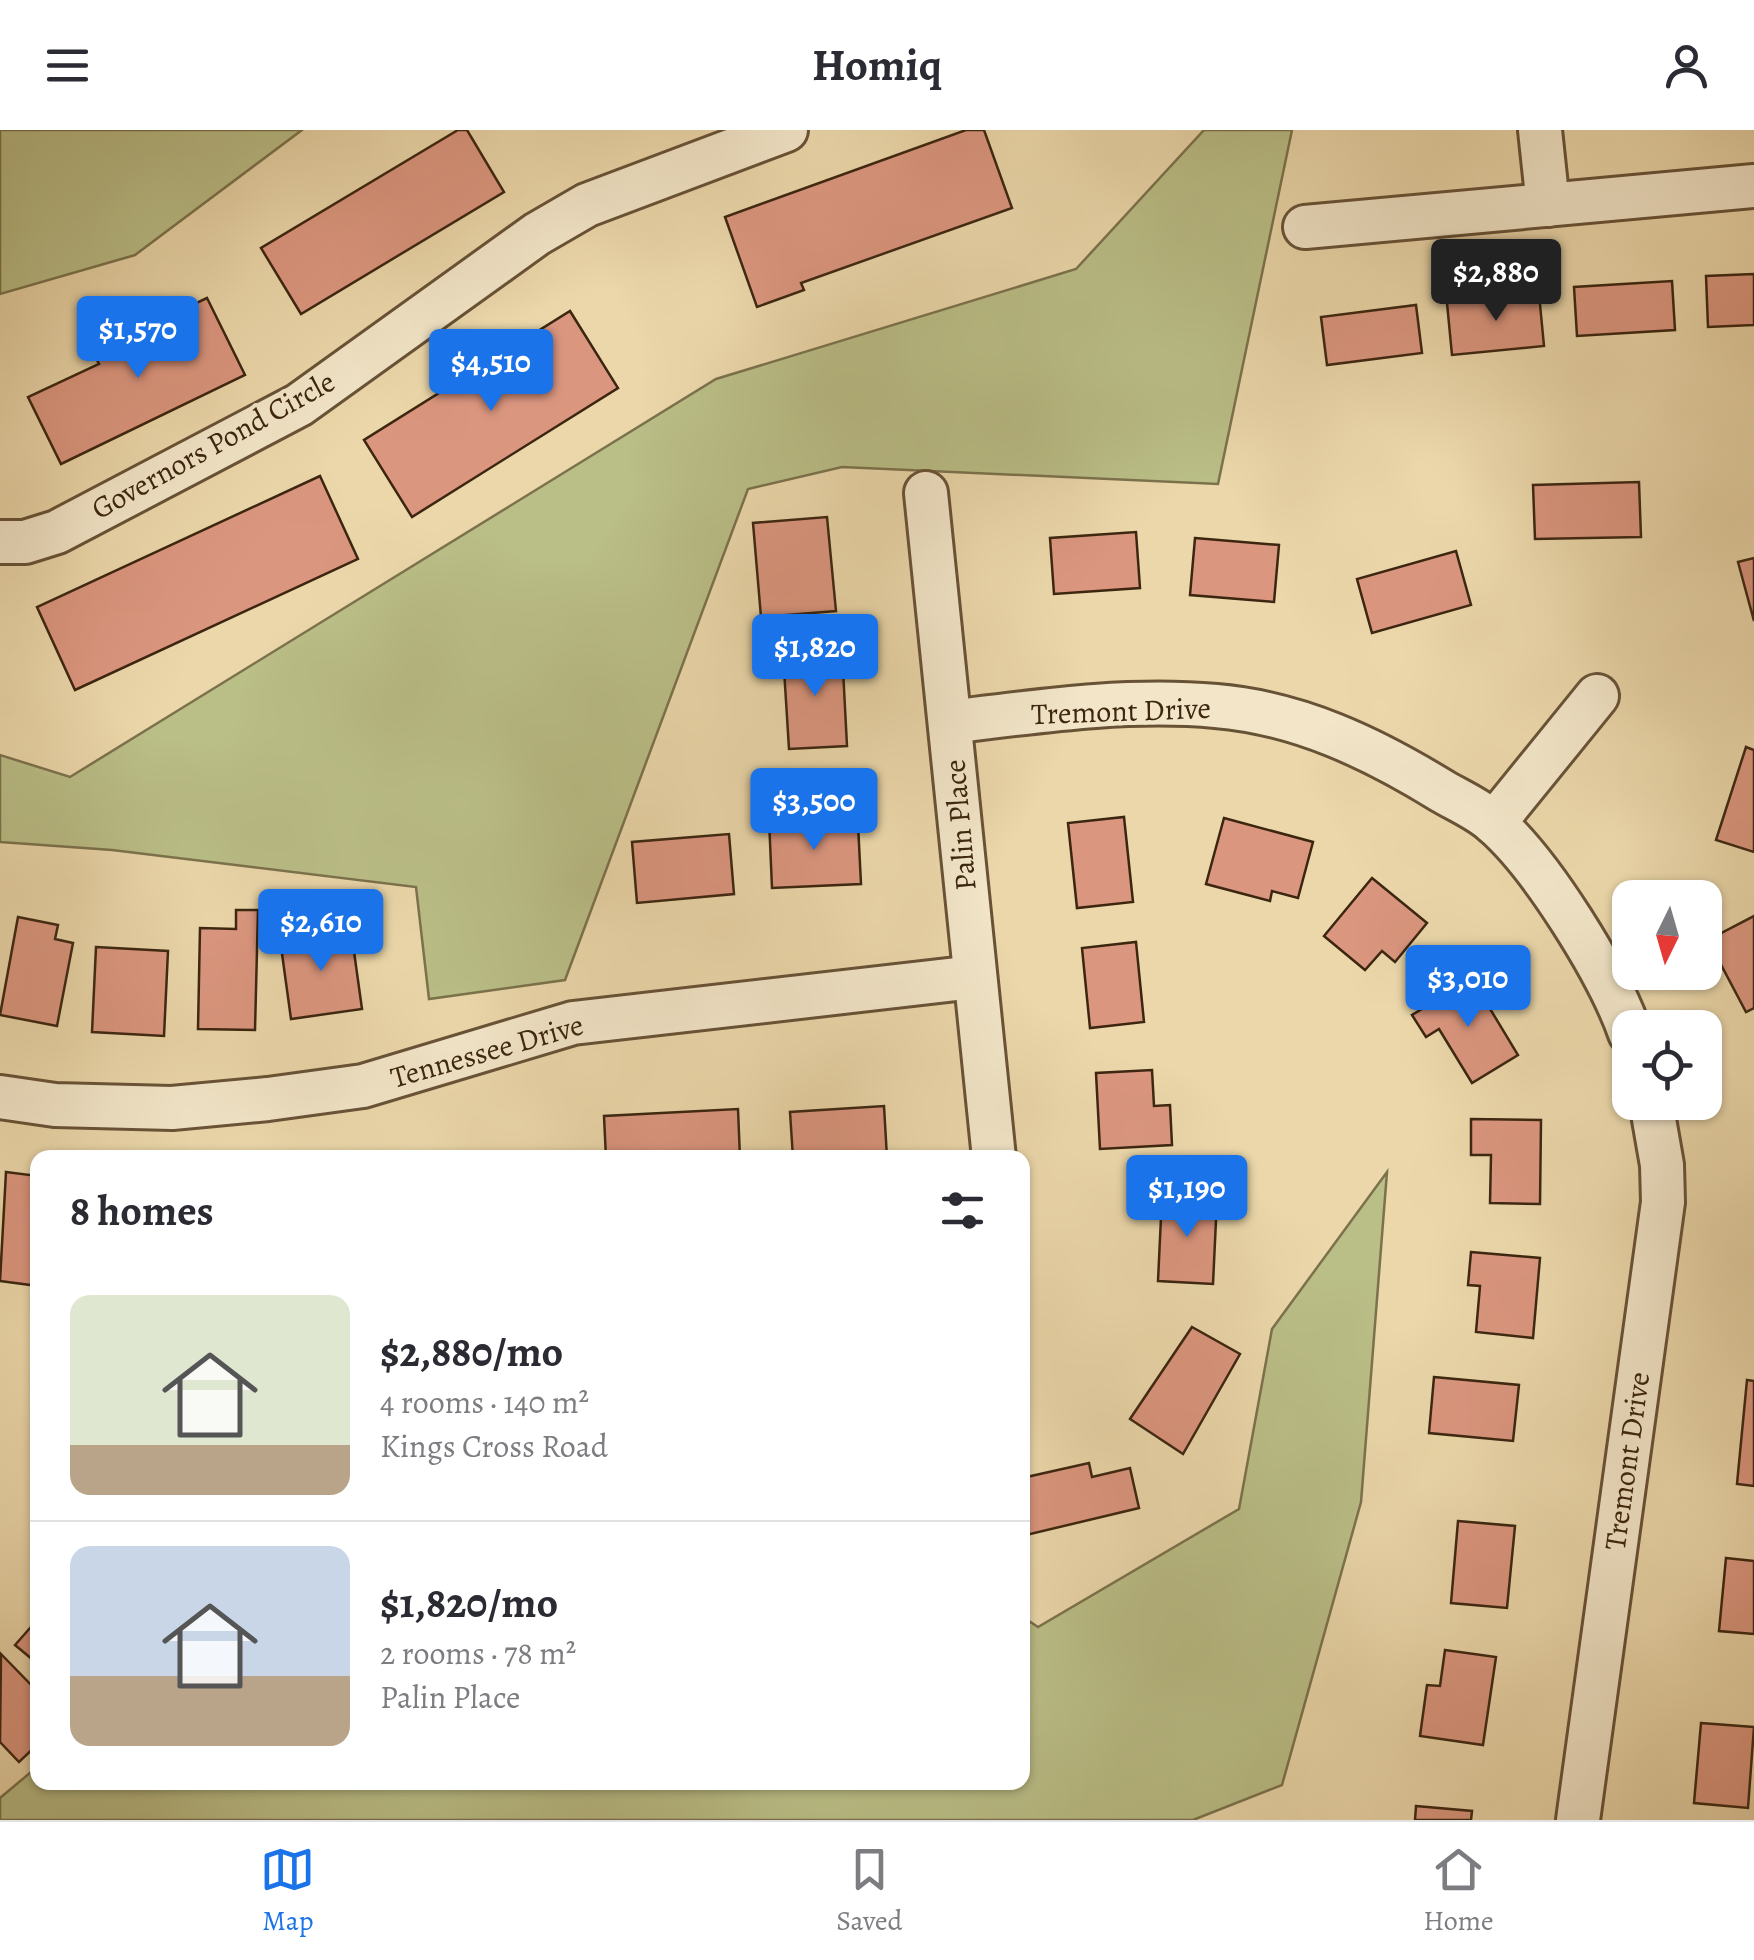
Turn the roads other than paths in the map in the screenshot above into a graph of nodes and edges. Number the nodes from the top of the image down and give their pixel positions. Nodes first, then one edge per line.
1 (786, 130) edge
2 (1540, 130) edge
3 (1754, 186) edge
4 (1548, 205) junction
5 (1306, 227) dead end
6 (926, 492) dead end
7 (0, 542) edge
8 (1597, 696) dead end
9 (950, 722) junction
10 (1494, 822) junction
11 (974, 977) junction
12 (1619, 1010) edge
13 (0, 1097) edge
14 (1654, 1120) edge
15 (993, 1150) edge
16 (1578, 1820) edge

1 - 7 street, Governors Pond Circle
2 - 4 street
3 - 4 street
4 - 5 street
6 - 9 street, Palin Place
8 - 10 street
9 - 10 street, Tremont Drive
9 - 11 street, Palin Place
10 - 12 street, Tremont Drive
11 - 13 street, Tennessee Drive
11 - 15 street, Palin Place
14 - 16 street, Tremont Drive

